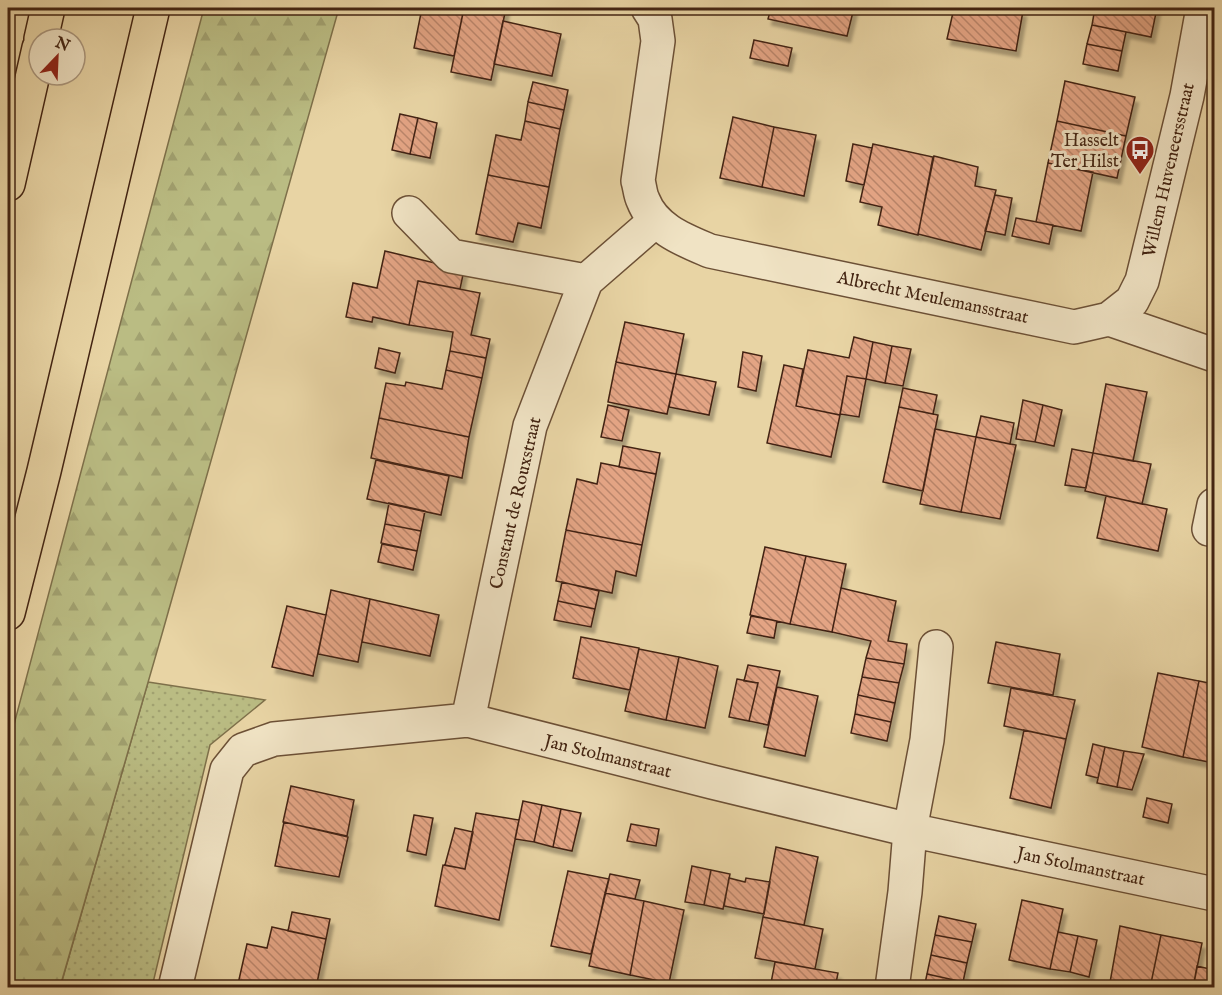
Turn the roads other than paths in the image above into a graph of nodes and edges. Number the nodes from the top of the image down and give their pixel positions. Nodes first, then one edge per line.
1 (48, 8) edge
2 (153, 8) edge
3 (648, 8) edge
4 (1203, 8) edge
5 (44, 27) edge
6 (30, 87) edge
7 (8, 184) edge
8 (409, 213) dead end
9 (655, 221) junction
10 (586, 281) junction
11 (1109, 319) junction
12 (1215, 355) edge
13 (8, 613) edge
14 (936, 647) dead end
15 (468, 720) junction
16 (910, 830) junction
17 (1215, 894) edge
18 (175, 987) edge
19 (892, 987) edge

1 - 5 highway
2 - 13 highway
3 - 9 street
4 - 11 street, Willem Huveneersstraat
6 - 7 highway
8 - 10 street
9 - 10 street, Constant de Rouxstraat
9 - 11 street, Albrecht Meulemansstraat
10 - 15 street, Constant de Rouxstraat
11 - 12 street
14 - 16 street
15 - 16 street, Jan Stolmanstraat
15 - 18 street, Jan Stolmanstraat
16 - 17 street, Jan Stolmanstraat
16 - 19 street

